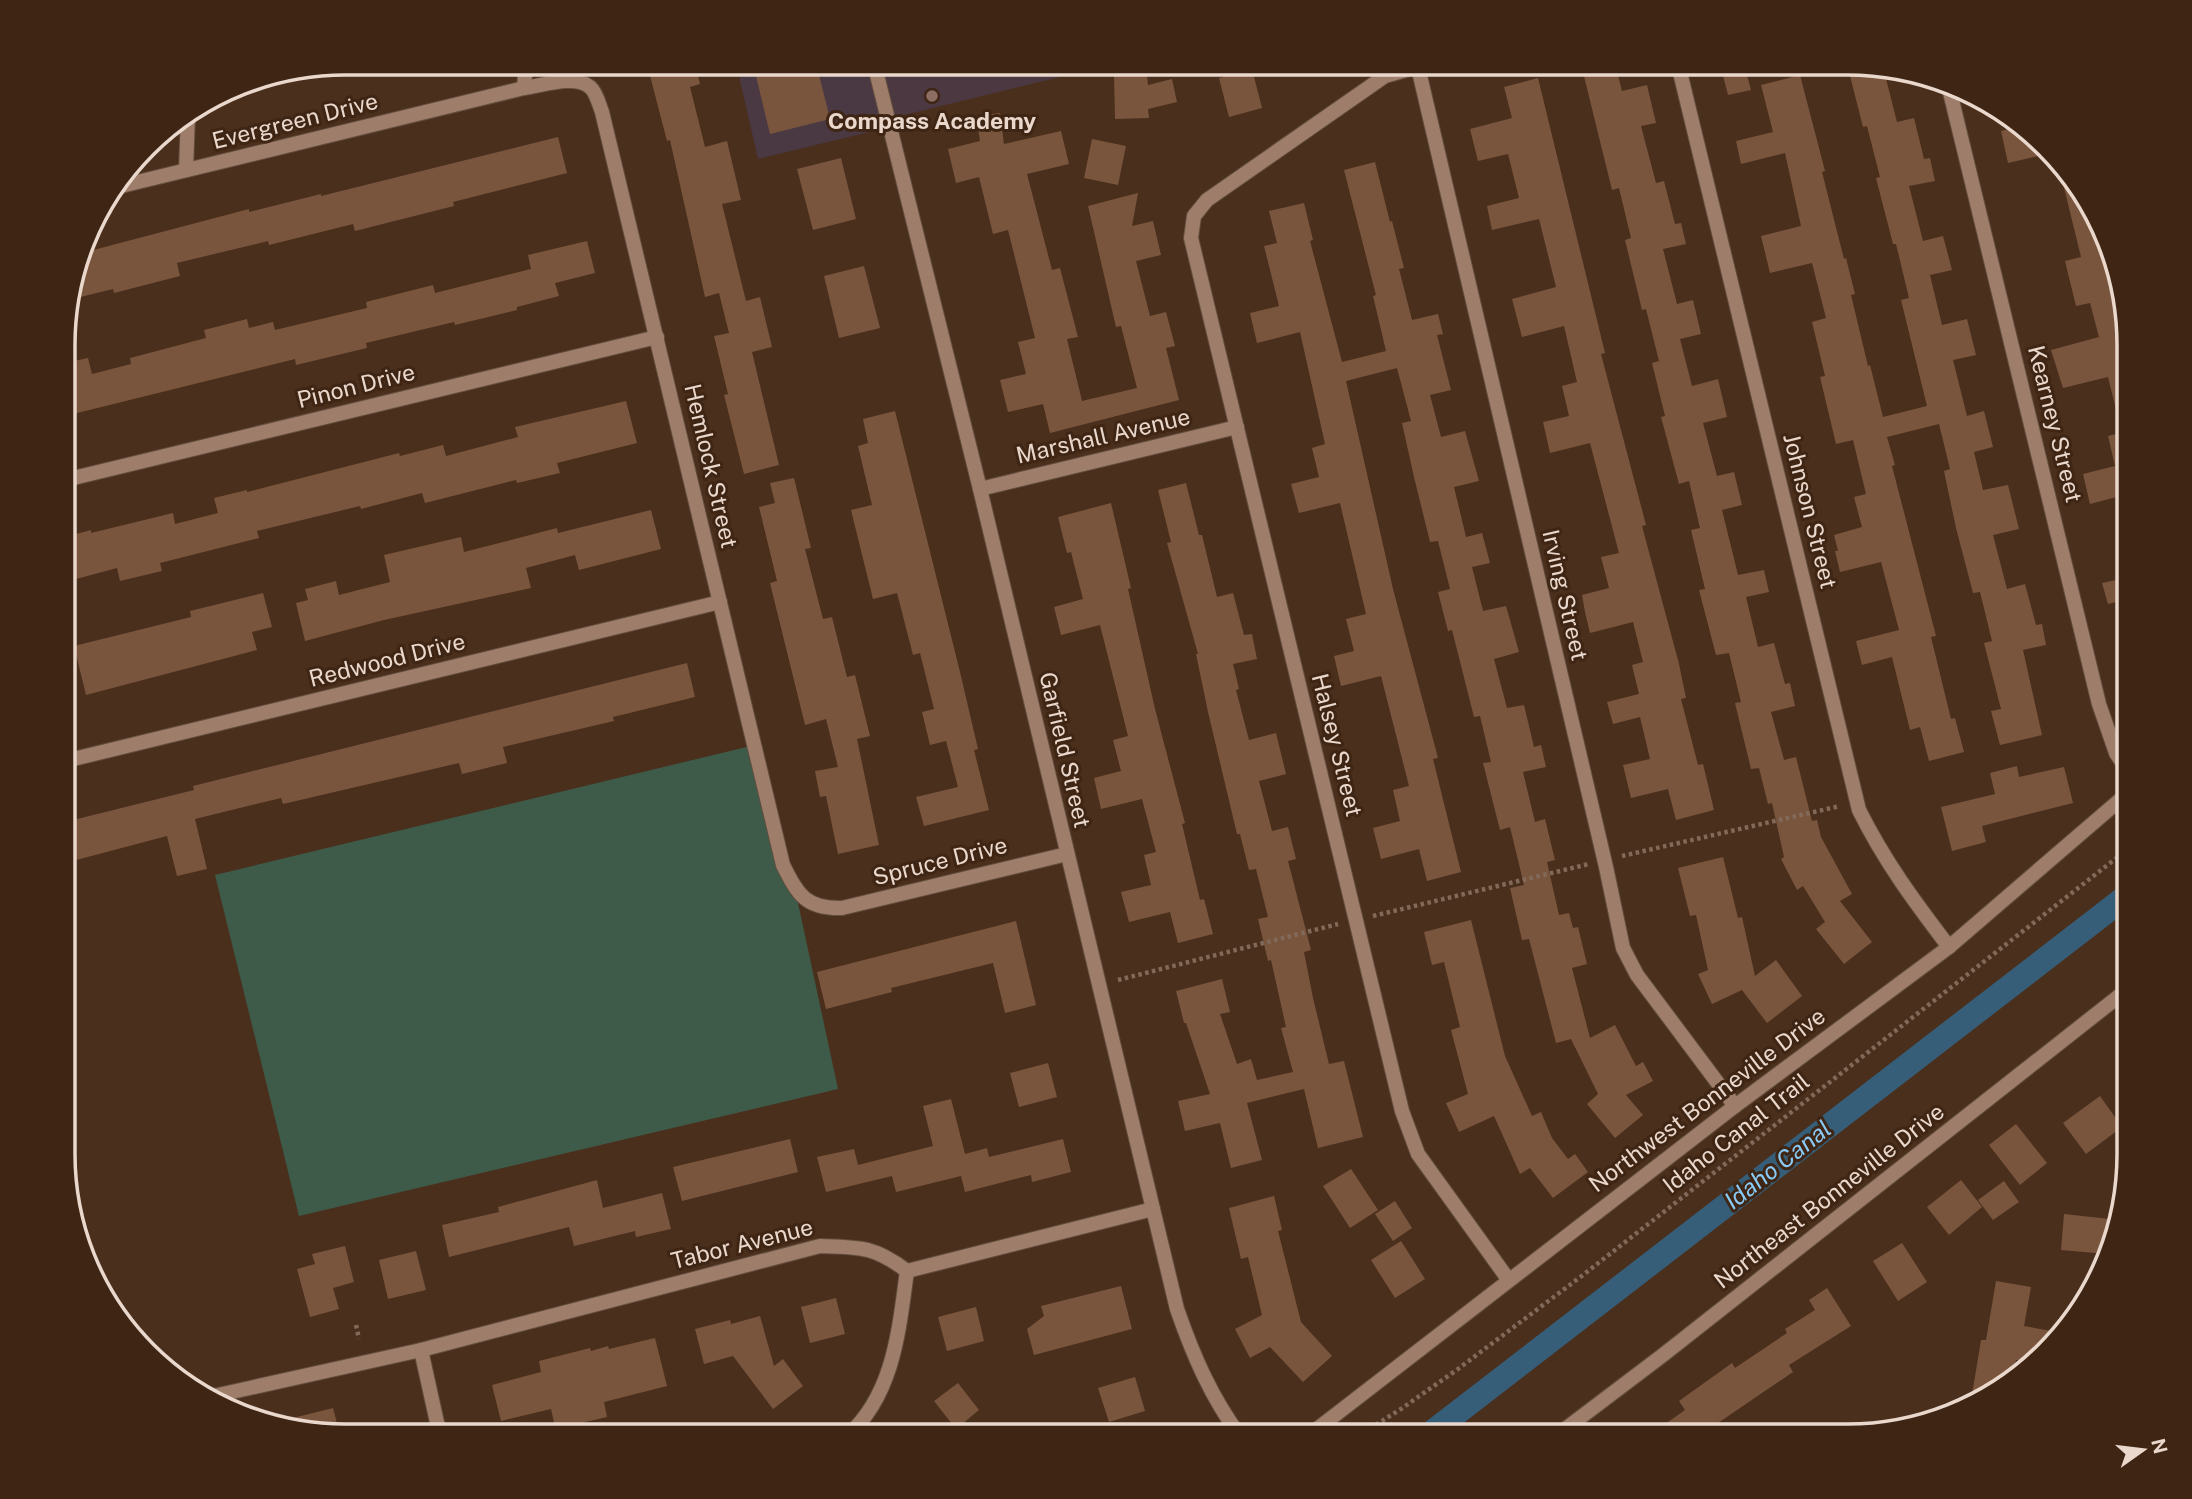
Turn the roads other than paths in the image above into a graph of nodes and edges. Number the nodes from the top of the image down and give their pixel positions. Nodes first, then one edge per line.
1 (525, 75) edge
2 (877, 75) edge
3 (1388, 75) edge
4 (1424, 75) edge
5 (1681, 75) edge
6 (524, 88) junction
7 (1951, 96) edge
8 (188, 126) edge
9 (186, 170) junction
10 (129, 184) edge
11 (657, 337) junction
12 (1237, 428) junction
13 (75, 478) edge
14 (980, 489) junction
15 (720, 602) junction
16 (2117, 754) edge
17 (75, 759) edge
18 (2117, 802) edge
19 (1067, 854) junction
20 (822, 909) joint
21 (1949, 947) junction
22 (2117, 998) edge
23 (1735, 1106) junction
24 (1153, 1209) junction
25 (907, 1271) junction
26 (1508, 1279) junction
27 (421, 1350) junction
28 (222, 1394) edge
29 (437, 1424) edge
30 (859, 1424) edge
31 (1231, 1424) edge
32 (1323, 1424) edge
33 (1572, 1424) edge

1 - 6 street
2 - 14 street, Garfield Street
3 - 12 street, Halsey Street
4 - 23 street, Irving Street
5 - 21 street, Johnson Street
6 - 9 street, Evergreen Drive
6 - 11 street, Hemlock Street
7 - 16 street, Kearney Street
8 - 9 street
9 - 10 street, Evergreen Drive
11 - 13 street, Pinon Drive
11 - 15 street, Hemlock Street
12 - 14 street, Marshall Avenue
12 - 26 street, Halsey Street
14 - 19 street, Garfield Street
15 - 17 street, Redwood Drive
15 - 20 street, Hemlock Street
18 - 21 street, Northwest Bonneville Drive
19 - 20 street, Spruce Drive
19 - 24 street, Garfield Street
21 - 23 street, Northwest Bonneville Drive
22 - 33 street, Northeast Bonneville Drive
23 - 26 street, Northwest Bonneville Drive
24 - 25 street
24 - 31 street, Garfield Street
25 - 27 street, Tabor Avenue
25 - 30 street
26 - 32 street, Northwest Bonneville Drive
27 - 28 street, Tabor Avenue
27 - 29 street

